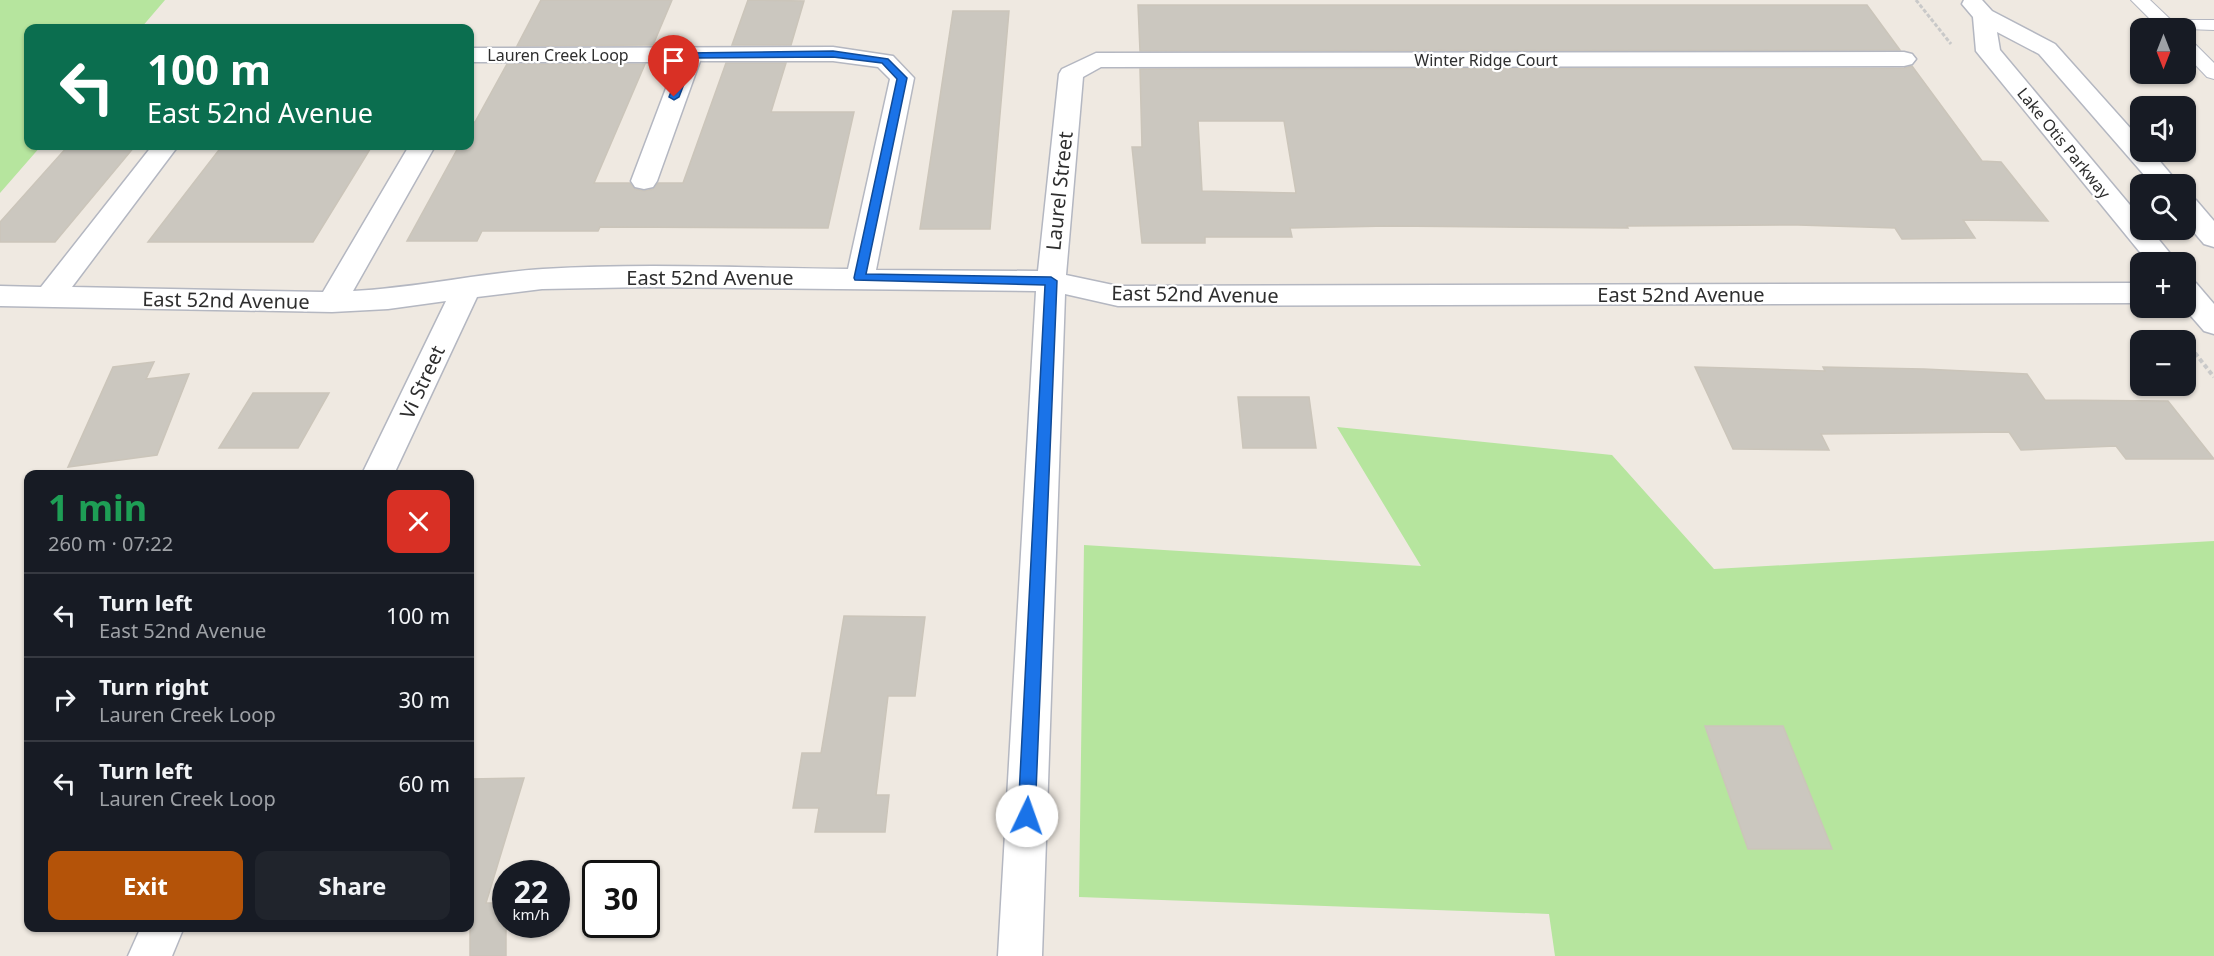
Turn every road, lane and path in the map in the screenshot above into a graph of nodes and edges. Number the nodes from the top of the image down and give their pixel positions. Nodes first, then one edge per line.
1 (2140, 0) edge
2 (1977, 8) edge
3 (2159, 18) edge
4 (2196, 25) edge
5 (2214, 25) edge
6 (690, 55) junction
7 (2196, 55) edge
8 (474, 57) edge
9 (1904, 59) dead end
10 (2214, 73) edge
11 (1071, 74) joint
12 (162, 150) edge
13 (420, 150) edge
14 (2157, 174) edge
15 (644, 181) dead end
16 (2196, 217) edge
17 (2214, 238) edge
18 (2155, 252) edge
19 (860, 278) junction
20 (1051, 281) junction
21 (465, 291) junction
22 (2130, 293) edge
23 (0, 296) edge
24 (48, 298) junction
25 (332, 302) junction
26 (2196, 303) edge
27 (2214, 324) edge
28 (2196, 354) edge
29 (2214, 377) edge
30 (380, 470) edge
31 (162, 932) edge
32 (150, 956) edge
33 (1020, 956) edge

1 - 3 lane
2 - 14 street, Lake Otis Parkway
2 - 18 street, Lake Otis Parkway
4 - 5 lane
6 - 8 street, Lauren Creek Loop
6 - 15 street
6 - 19 street, Lauren Creek Loop
7 - 10 lane
9 - 11 street, Winter Ridge Court
11 - 20 street, Laurel Street
12 - 24 street
13 - 25 street
16 - 17 street
19 - 20 street, East 52nd Avenue
19 - 21 street, East 52nd Avenue
20 - 22 street, East 52nd Avenue
20 - 33 street, Laurel Street
21 - 25 street, East 52nd Avenue
21 - 30 street, Vi Street
23 - 24 street, East 52nd Avenue
24 - 25 street, East 52nd Avenue
26 - 27 street
28 - 29 path
31 - 32 street

